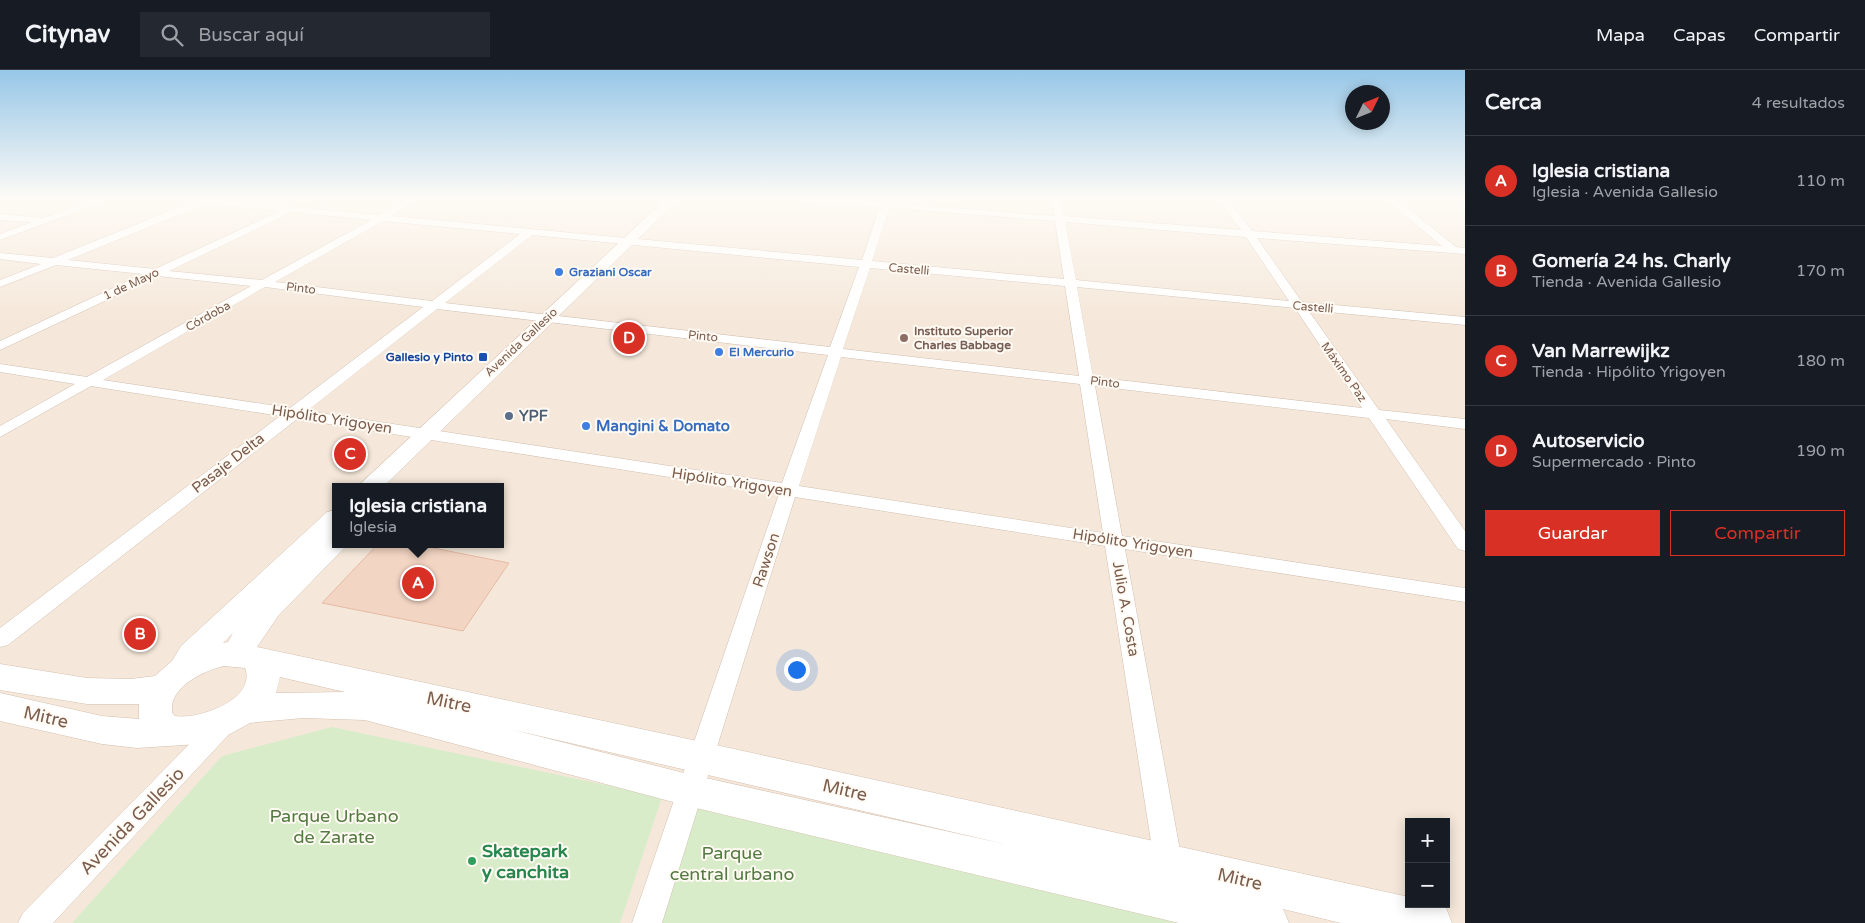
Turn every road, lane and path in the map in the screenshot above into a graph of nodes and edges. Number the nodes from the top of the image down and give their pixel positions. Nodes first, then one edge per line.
1 (113, 238) edge
2 (230, 238) edge
3 (345, 238) edge
4 (522, 238) edge
5 (579, 238) edge
6 (639, 238) edge
7 (640, 238) edge
8 (876, 238) edge
9 (1063, 238) edge
10 (1252, 238) edge
11 (1298, 238) edge
12 (1438, 238) edge
13 (634, 243) junction
14 (1453, 250) junction
15 (1465, 251) edge
16 (0, 256) edge
17 (1465, 260) edge
18 (54, 262) junction
19 (867, 265) junction
20 (155, 273) junction
21 (0, 284) edge
22 (265, 284) junction
23 (1071, 284) junction
24 (434, 304) junction
25 (1298, 306) junction
26 (554, 319) junction
27 (1465, 321) edge
28 (0, 346) edge
29 (834, 351) junction
30 (0, 368) edge
31 (1087, 380) junction
32 (90, 382) junction
33 (293, 413) junction
34 (1373, 413) junction
35 (1465, 424) edge
36 (0, 432) edge
37 (434, 435) junction
38 (374, 483) edge
39 (395, 483) edge
40 (788, 491) junction
41 (332, 522) edge
42 (1114, 540) junction
43 (1465, 545) edge
44 (332, 546) edge
45 (1465, 595) edge
46 (0, 639) edge
47 (248, 657) junction
48 (0, 677) edge
49 (173, 679) junction
50 (0, 707) edge
51 (237, 714) junction
52 (182, 732) junction
53 (697, 774) junction
54 (1168, 863) junction
55 (1175, 902) junction
56 (33, 923) edge
57 (647, 923) edge
58 (1268, 923) edge
59 (1431, 923) edge

1 - 18 street
2 - 20 street, 1 de Mayo
3 - 22 street, Córdoba
4 - 24 street, Pasaje Delta
5 - 13 street, Castelli
6 - 13 main road, Avenida Gallesio
7 - 13 main road, Avenida Gallesio
8 - 19 street, Rawson
9 - 23 street, Julio A. Costa
10 - 25 street, Máximo Paz
11 - 14 street
12 - 14 street
13 - 19 street, Castelli
13 - 26 main road, Avenida Gallesio
14 - 15 street
14 - 17 street
16 - 18 street, Pinto
18 - 20 street, Pinto
18 - 21 street
19 - 23 street, Castelli
19 - 29 street, Rawson
20 - 22 street, Pinto
20 - 28 street, 1 de Mayo
22 - 24 street, Pinto
22 - 32 street, Córdoba
23 - 25 street, Castelli
23 - 31 street, Julio A. Costa
24 - 26 street, Pinto
24 - 33 street, Pasaje Delta
25 - 27 street, Castelli
25 - 34 street, Máximo Paz
26 - 29 street, Pinto
26 - 37 main road, Avenida Gallesio
29 - 31 street, Pinto
29 - 40 street, Rawson
30 - 32 street, Hipólito Yrigoyen
31 - 34 street, Pinto
31 - 42 street, Julio A. Costa
32 - 33 street, Hipólito Yrigoyen
32 - 36 street, Córdoba
33 - 37 street, Hipólito Yrigoyen
33 - 46 street, Pasaje Delta
34 - 35 street, Pinto
34 - 43 street, Máximo Paz
37 - 38 main road, Avenida Gallesio
37 - 39 main road, Avenida Gallesio
37 - 40 street, Hipólito Yrigoyen
40 - 42 street, Hipólito Yrigoyen
40 - 53 street, Rawson
41 - 49 main road
42 - 45 street, Hipólito Yrigoyen
42 - 54 street, Julio A. Costa
44 - 47 main road
47 - 49 main road, Mitre
47 - 51 main road
47 - 53 main road, Mitre
48 - 49 main road, Mitre
49 - 52 main road
50 - 52 main road, Mitre
51 - 52 main road, Mitre
51 - 53 main road, Mitre
51 - 56 street, Avenida Gallesio
53 - 54 main road, Mitre
53 - 55 main road, Mitre
53 - 57 street, Rawson
54 - 55 street, Julio A. Costa
54 - 59 main road, Mitre
55 - 58 main road, Mitre

